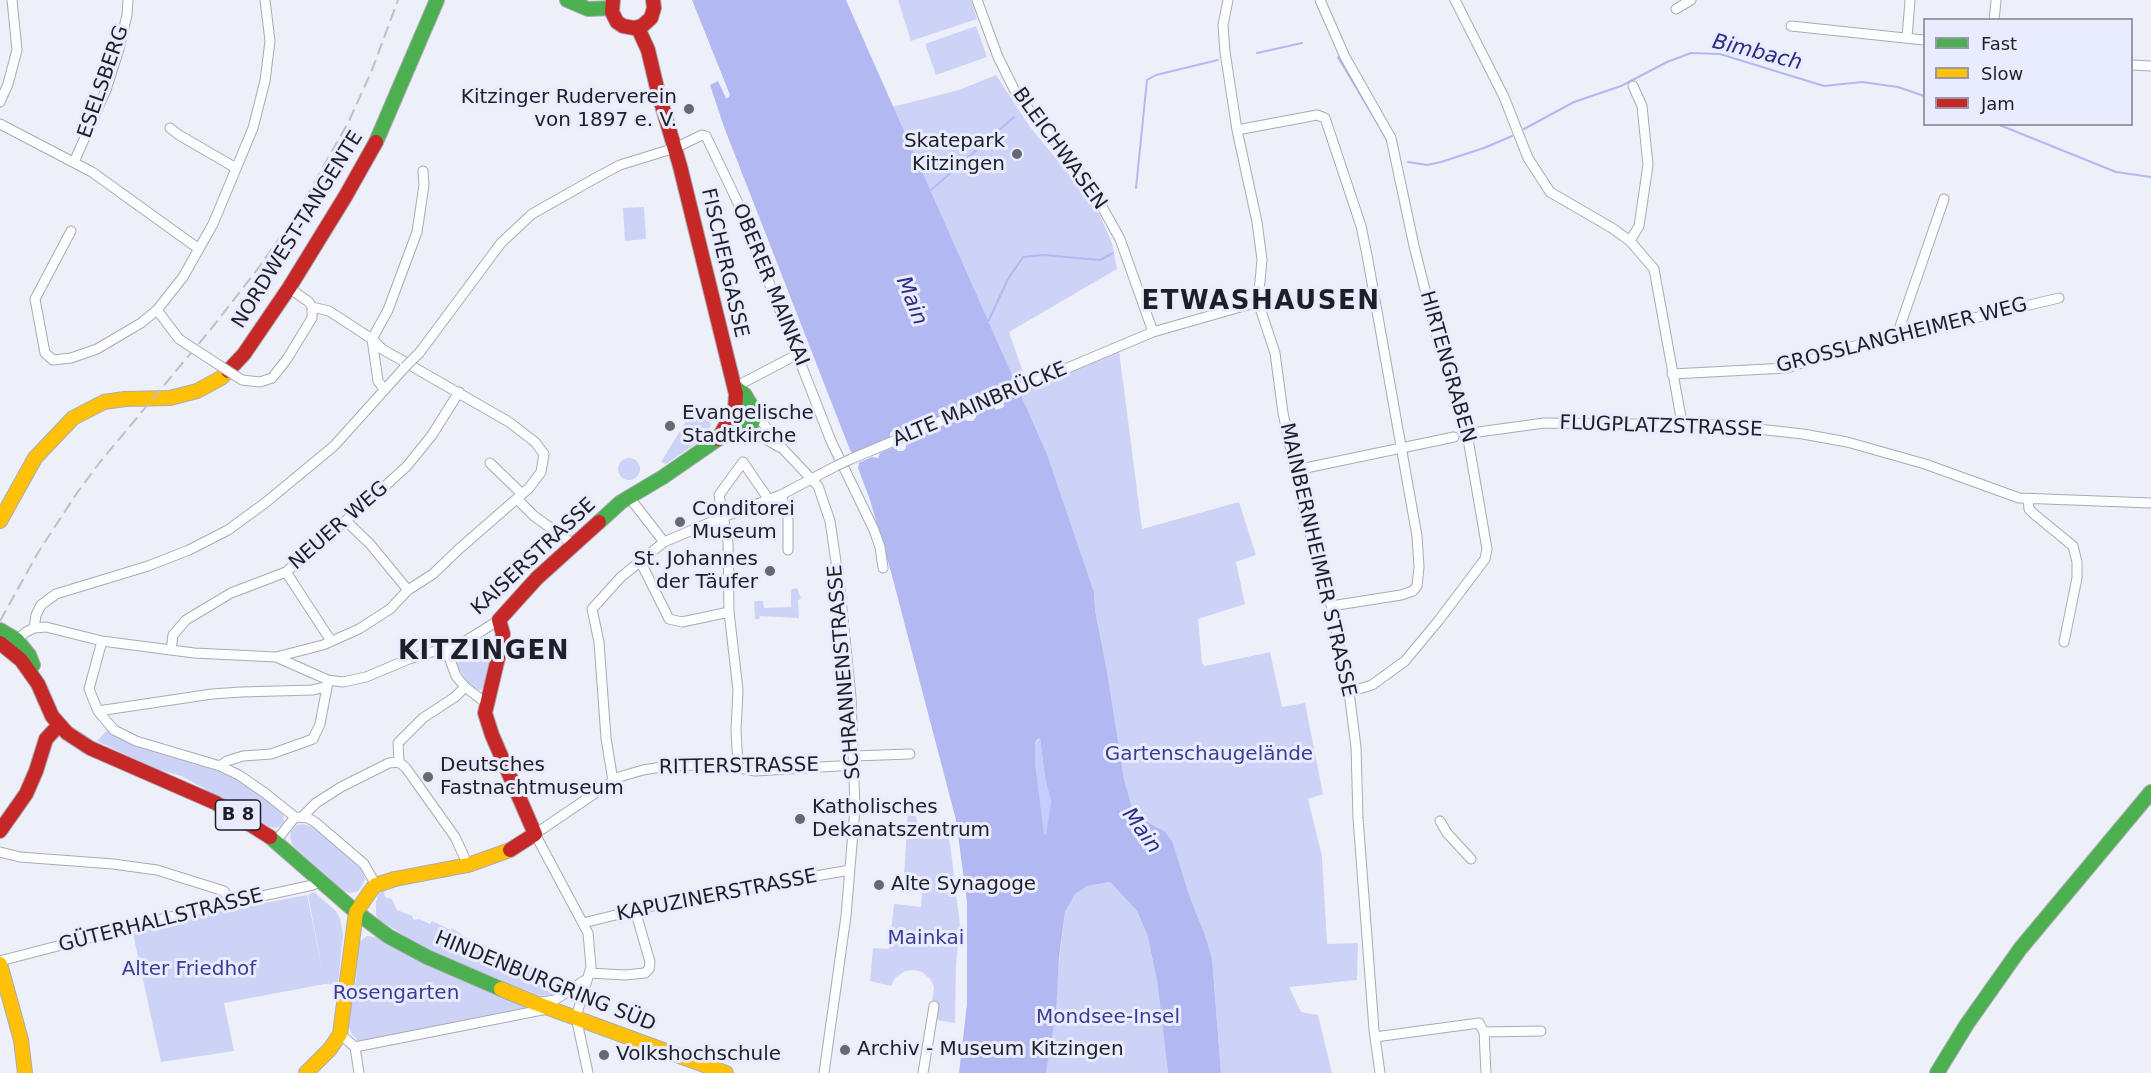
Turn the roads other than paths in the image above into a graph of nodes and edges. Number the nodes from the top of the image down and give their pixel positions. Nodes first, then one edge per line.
1 (12, 0) edge
2 (128, 0) edge
3 (265, 0) edge
4 (437, 0) edge
5 (567, 0) edge
6 (653, 0) edge
7 (977, 0) edge
8 (1228, 0) edge
9 (1320, 0) edge
10 (1455, 0) edge
11 (1691, 0) edge
12 (1910, 0) edge
13 (1996, 1) edge
14 (612, 4) edge
15 (1676, 9) dead end
16 (1994, 18) edge
17 (1791, 26) dead end
18 (638, 28) junction
19 (1907, 38) junction
20 (1923, 40) edge
21 (2133, 65) edge
22 (2151, 66) edge
23 (5, 76) edge
24 (1633, 86) dead end
25 (0, 102) edge
26 (0, 124) edge
27 (170, 128) dead end
28 (1237, 130) junction
29 (675, 148) junction
30 (74, 162) junction
31 (236, 168) junction
32 (423, 171) dead end
33 (1944, 199) dead end
34 (71, 231) dead end
35 (1630, 241) junction
36 (199, 249) junction
37 (289, 288) junction
38 (2059, 298) dead end
39 (1258, 302) junction
40 (312, 307) junction
41 (157, 310) junction
42 (1153, 332) junction
43 (1897, 335) junction
44 (372, 339) junction
45 (798, 354) junction
46 (1672, 374) junction
47 (735, 387) junction
48 (384, 389) junction
49 (459, 392) junction
50 (754, 412) junction
51 (732, 413) junction
52 (1682, 423) junction
53 (741, 430) junction
54 (1466, 434) junction
55 (1454, 436) dead end
56 (718, 439) junction
57 (1402, 448) junction
58 (783, 449) junction
59 (490, 463) dead end
60 (839, 466) junction
61 (1296, 470) junction
62 (812, 478) junction
63 (781, 495) junction
64 (629, 496) junction
65 (519, 497) junction
66 (2028, 499) junction
67 (769, 500) junction
68 (2151, 504) edge
69 (723, 517) junction
70 (0, 521) edge
71 (346, 522) junction
72 (664, 542) junction
73 (573, 544) junction
74 (788, 550) dead end
75 (640, 561) junction
76 (883, 568) dead end
77 (286, 572) junction
78 (408, 590) junction
79 (1331, 606) junction
80 (729, 612) junction
81 (499, 620) junction
82 (34, 628) junction
83 (0, 630) edge
84 (17, 640) junction
85 (102, 641) junction
86 (331, 641) junction
87 (2064, 642) dead end
88 (0, 643) edge
89 (446, 649) junction
90 (171, 650) junction
91 (276, 657) junction
92 (37, 682) junction
93 (327, 684) junction
94 (465, 687) junction
95 (1349, 692) junction
96 (486, 710) junction
97 (98, 711) junction
98 (58, 725) junction
99 (910, 754) dead end
100 (854, 760) junction
101 (399, 762) junction
102 (220, 766) junction
103 (738, 767) junction
104 (614, 781) junction
105 (2151, 792) edge
106 (299, 817) junction
107 (1440, 821) dead end
108 (2, 824) edge
109 (535, 834) junction
110 (276, 841) junction
111 (0, 852) edge
112 (1471, 859) dead end
113 (468, 865) junction
114 (850, 870) junction
115 (321, 881) junction
116 (376, 885) junction
117 (230, 902) junction
118 (635, 910) junction
119 (356, 912) junction
120 (583, 923) junction
121 (0, 962) edge
122 (588, 976) junction
123 (535, 1003) junction
124 (934, 1006) dead end
125 (551, 1009) junction
126 (576, 1017) junction
127 (1541, 1031) dead end
128 (1484, 1032) junction
129 (340, 1034) junction
130 (1375, 1037) junction
131 (355, 1047) junction
132 (723, 1072) edge
133 (25, 1073) edge
134 (306, 1073) edge
135 (359, 1073) edge
136 (588, 1073) edge
137 (824, 1073) edge
138 (924, 1073) edge
139 (1380, 1073) edge
140 (1486, 1073) edge
141 (1937, 1073) edge

1 - 23 street
2 - 30 street, ESELSBERG
3 - 31 street
4 - 37 main road, NORDWEST-TANGENTE
5 - 14 main road
6 - 18 main road
7 - 42 street, BLEICHWASEN
8 - 28 street
9 - 54 street, HIRTENGRABEN
10 - 35 street
11 - 15 street
12 - 19 street
13 - 16 street
14 - 18 main road
17 - 19 street
18 - 29 main road, FISCHERGASSE
19 - 20 street
21 - 22 street
23 - 25 street
24 - 35 street
26 - 30 street, ESELSBERG
27 - 31 street
28 - 39 street
28 - 57 street
29 - 45 street, OBERER MAINKAI
29 - 47 main road, FISCHERGASSE
29 - 48 street, OBERER MAINKAI, bridge
30 - 36 street, ESELSBERG
31 - 36 street
32 - 44 street
33 - 43 street
34 - 41 street
35 - 46 street
36 - 41 street
37 - 40 street
37 - 70 main road, NORDWEST-TANGENTE
38 - 43 street, GROSSLANGHEIMER WEG
39 - 42 street, ALTE MAINBRÜCKE
39 - 61 street, MAINBERNHEIMER STRASSE
40 - 41 street, bridge
40 - 44 street
42 - 60 street, ALTE MAINBRÜCKE, bridge
43 - 46 street, GROSSLANGHEIMER WEG
44 - 48 street
44 - 49 street
45 - 47 street
45 - 60 street, OBERER MAINKAI
46 - 52 street
47 - 50 main road
47 - 51 main road
48 - 82 street, OBERER MAINKAI
49 - 65 street
49 - 71 street, NEUER WEG
50 - 51 main road
50 - 53 main road
50 - 58 street
51 - 53 main road
51 - 56 main road
52 - 54 street, FLUGPLATZSTRASSE
52 - 66 street, FLUGPLATZSTRASSE
53 - 56 main road
53 - 58 street
54 - 95 street, HIRTENGRABEN
55 - 57 street
56 - 64 main road, KAISERSTRASSE
57 - 61 street
57 - 79 street
58 - 62 street, SCHRANNENSTRASSE
59 - 65 street
60 - 62 street, ALTE MAINBRÜCKE
60 - 76 street, OBERER MAINKAI
61 - 79 street, MAINBERNHEIMER STRASSE
62 - 63 street, ALTE MAINBRÜCKE
62 - 100 street, SCHRANNENSTRASSE
63 - 67 street, ALTE MAINBRÜCKE
63 - 74 street
64 - 72 street
64 - 73 main road, KAISERSTRASSE
65 - 73 street
65 - 78 street
66 - 68 street, FLUGPLATZSTRASSE
66 - 87 street
67 - 69 street, ALTE MAINBRÜCKE
67 - 69 street
69 - 72 street, ALTE MAINBRÜCKE
69 - 80 street
71 - 77 street, NEUER WEG
71 - 78 street
72 - 75 street, ALTE MAINBRÜCKE
73 - 81 main road, KAISERSTRASSE
75 - 80 street
75 - 104 street, ALTE MAINBRÜCKE
77 - 86 street
77 - 90 street, NEUER WEG
78 - 86 street
79 - 95 street, MAINBERNHEIMER STRASSE
80 - 103 street
81 - 89 street, KAISERSTRASSE
81 - 96 main road
82 - 84 street
82 - 85 street
83 - 84 main road, B 8
84 - 92 main road, B 8
85 - 90 street
85 - 97 street
86 - 91 street
88 - 92 main road, B 8
89 - 93 street, KAISERSTRASSE
89 - 94 street
90 - 91 street
91 - 93 street
92 - 98 main road, B 8
93 - 97 street, KAISERSTRASSE
93 - 102 street
94 - 96 street
94 - 101 street
95 - 130 street, MAINBERNHEIMER STRASSE
96 - 109 main road
97 - 102 street
98 - 108 main road
98 - 110 main road, B 8
99 - 100 street, RITTERSTRASSE
100 - 103 street, RITTERSTRASSE
100 - 114 street, SCHRANNENSTRASSE
101 - 106 street
101 - 113 street
102 - 106 street
103 - 104 street, RITTERSTRASSE
104 - 109 street, RITTERSTRASSE
105 - 141 main road
106 - 110 street
106 - 116 street
107 - 112 street
109 - 113 main road
109 - 120 street
110 - 115 main road, B 8
111 - 117 street
113 - 116 main road
114 - 118 street, KAPUZINERSTRASSE
114 - 137 street, SCHRANNENSTRASSE
115 - 117 street, GÜTERHALLSTRASSE
115 - 119 main road, B 8
116 - 119 main road
117 - 121 street, GÜTERHALLSTRASSE
118 - 120 street, KAPUZINERSTRASSE
118 - 122 street
119 - 123 main road, HINDENBURGRING SÜD
119 - 129 main road
120 - 122 street
121 - 133 main road
122 - 123 street
122 - 126 street
123 - 125 main road, HINDENBURGRING SÜD
124 - 138 street
125 - 126 main road, HINDENBURGRING SÜD
125 - 131 street
126 - 132 main road, HINDENBURGRING SÜD
126 - 136 street
127 - 128 street
128 - 130 street
128 - 140 street
129 - 131 street
129 - 134 main road
130 - 139 street, MAINBERNHEIMER STRASSE
131 - 135 street

